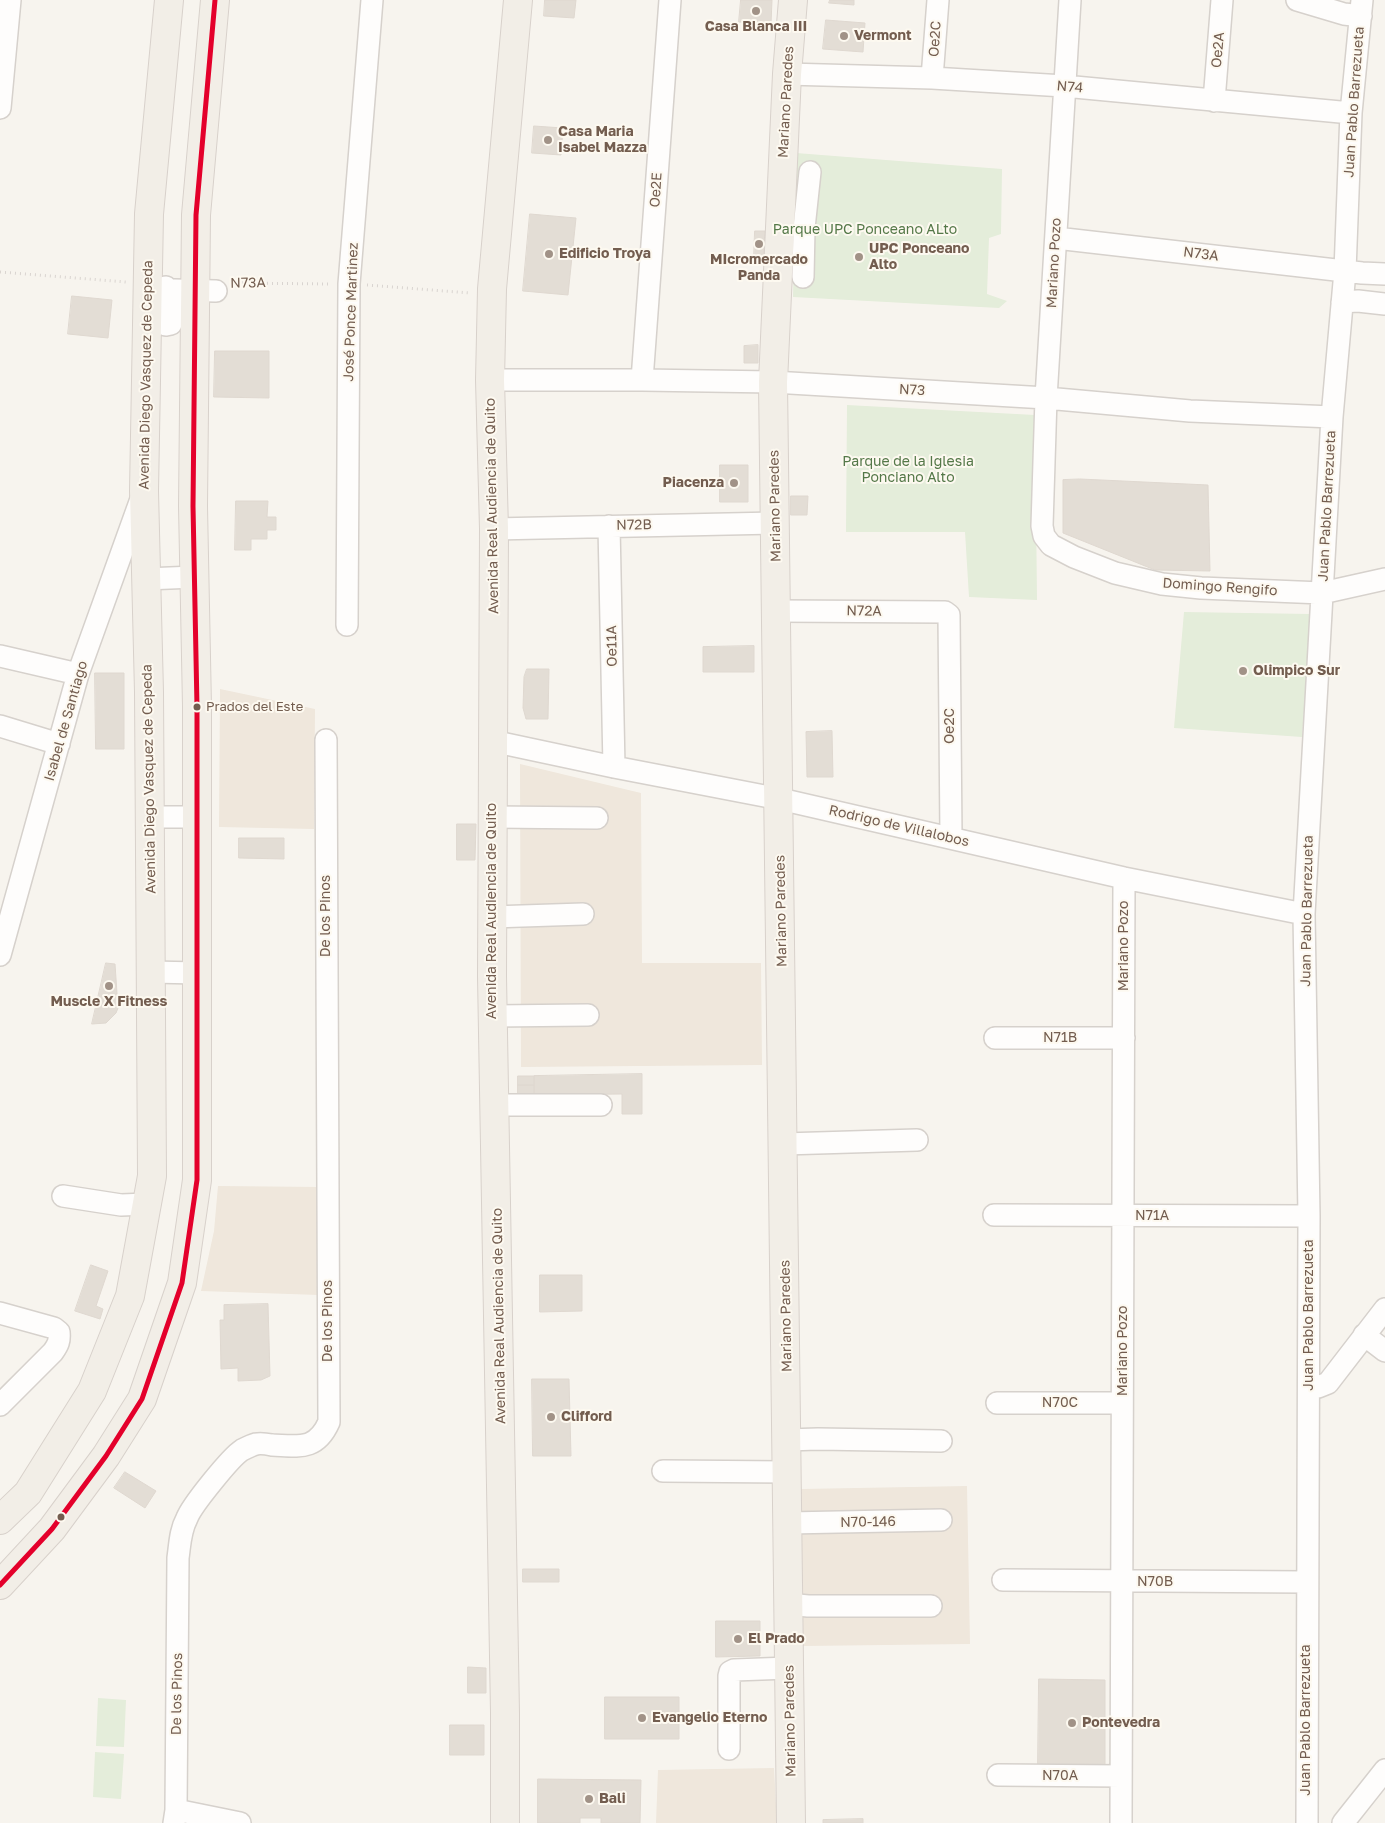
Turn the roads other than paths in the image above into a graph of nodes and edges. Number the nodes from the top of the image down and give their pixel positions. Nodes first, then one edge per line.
1 (10, 0) edge
2 (169, 0) edge
3 (215, 0) edge
4 (372, 0) edge
5 (518, 0) edge
6 (670, 0) edge
7 (793, 0) edge
8 (938, 0) edge
9 (1070, 0) edge
10 (1222, 0) edge
11 (1297, 0) edge
12 (1361, 8) edge
13 (787, 74) junction
14 (932, 78) junction
15 (1064, 86) junction
16 (1214, 101) junction
17 (0, 108) edge
18 (1352, 113) junction
19 (810, 172) dead end
20 (792, 228) junction
21 (1056, 238) junction
22 (1345, 271) junction
23 (1385, 274) edge
24 (803, 277) dead end
25 (148, 283) junction
26 (205, 291) junction
27 (1342, 302) junction
28 (1385, 304) edge
29 (490, 380) junction
30 (642, 380) junction
31 (773, 382) junction
32 (1046, 398) junction
33 (1332, 417) junction
34 (144, 491) junction
35 (775, 523) junction
36 (609, 526) junction
37 (1042, 526) joint
38 (494, 529) junction
39 (194, 577) junction
40 (146, 578) junction
41 (1385, 579) edge
42 (1322, 594) junction
43 (777, 611) junction
44 (949, 615) joint
45 (347, 625) dead end
46 (0, 656) edge
47 (78, 674) junction
48 (0, 726) edge
49 (326, 740) dead end
50 (492, 741) junction
51 (59, 744) junction
52 (614, 767) junction
53 (780, 799) junction
54 (150, 817) junction
55 (198, 817) junction
56 (492, 817) junction
57 (597, 818) dead end
58 (951, 837) junction
59 (1124, 878) junction
60 (583, 914) dead end
61 (1304, 914) junction
62 (492, 917) junction
63 (0, 955) edge
64 (151, 972) junction
65 (198, 973) junction
66 (588, 1015) dead end
67 (493, 1016) junction
68 (995, 1038) dead end
69 (1124, 1038) junction
70 (601, 1104) dead end
71 (494, 1105) junction
72 (917, 1140) dead end
73 (784, 1144) junction
74 (63, 1196) dead end
75 (147, 1204) junction
76 (994, 1215) dead end
77 (1123, 1216) junction
78 (1309, 1216) junction
79 (1385, 1309) edge
80 (0, 1313) edge
81 (1364, 1336) junction
82 (1385, 1351) edge
83 (1309, 1387) junction
84 (997, 1403) dead end
85 (1122, 1403) junction
86 (0, 1405) edge
87 (787, 1440) junction
88 (941, 1441) dead end
89 (663, 1470) dead end
90 (787, 1472) junction
91 (0, 1520) edge
92 (941, 1520) dead end
93 (792, 1523) junction
94 (1003, 1580) dead end
95 (1122, 1582) junction
96 (1306, 1582) junction
97 (0, 1585) edge
98 (788, 1604) junction
99 (931, 1606) dead end
100 (789, 1668) junction
101 (729, 1749) dead end
102 (1385, 1770) edge
103 (998, 1775) dead end
104 (1121, 1776) junction
105 (175, 1816) edge
106 (240, 1823) edge
107 (506, 1823) edge
108 (791, 1823) edge
109 (1121, 1823) edge
110 (1306, 1823) edge
111 (1343, 1823) edge

1 - 17 street
2 - 25 main road, Avenida Diego Vasquez de Cepeda
3 - 26 main road
4 - 45 street, José Ponce Martinez
5 - 29 main road, Avenida Real Audiencia de Quito
6 - 30 street, Oe2E
7 - 13 main road, Mariano Paredes
8 - 14 street, Oe2C
9 - 15 street, Mariano Pozo
10 - 16 street, Oe2A
11 - 12 street
12 - 18 street, Juan Pablo Barrezueta
13 - 14 street, N74
13 - 20 main road, Mariano Paredes
14 - 15 street, N74
15 - 16 street, N74
15 - 21 street, Mariano Pozo
16 - 18 street, N74
18 - 22 street, Juan Pablo Barrezueta
19 - 20 street
20 - 24 street
20 - 31 main road, Mariano Paredes
21 - 22 street, N73A
21 - 32 street, Mariano Pozo
22 - 23 street, N73A
22 - 27 street, Juan Pablo Barrezueta
25 - 26 street
25 - 34 main road, Avenida Diego Vasquez de Cepeda
26 - 39 main road
27 - 28 street
27 - 33 street, Juan Pablo Barrezueta
29 - 30 street, N73
29 - 38 main road, Avenida Real Audiencia de Quito
30 - 31 street, N73
31 - 32 street, N73
31 - 35 main road, Mariano Paredes
32 - 33 street, N73
32 - 37 street, Mariano Pozo
33 - 42 street, Juan Pablo Barrezueta
34 - 40 main road, Avenida Diego Vasquez de Cepeda
34 - 47 street, Isabel de Santiago
35 - 36 street, N72B
35 - 43 main road, Mariano Paredes
36 - 38 street, N72B
36 - 52 street, Oe11A
37 - 42 street, Domingo Rengifo
38 - 50 main road, Avenida Real Audiencia de Quito
39 - 40 street
39 - 55 main road
40 - 54 main road, Avenida Diego Vasquez de Cepeda
41 - 42 street, Domingo Rengifo
42 - 61 street, Juan Pablo Barrezueta
43 - 44 street, N72A
43 - 53 main road, Mariano Paredes
44 - 58 street, Oe2C
46 - 47 street
47 - 51 street, Isabel de Santiago
48 - 51 street
49 - 105 street, De los Pinos
50 - 52 street, Rodrigo de Villalobos
50 - 56 main road, Avenida Real Audiencia de Quito
51 - 63 street, Isabel de Santiago
52 - 53 street, Rodrigo de Villalobos
53 - 58 street, Rodrigo de Villalobos
53 - 73 main road, Mariano Paredes
54 - 55 street
54 - 64 main road, Avenida Diego Vasquez de Cepeda
55 - 65 main road
56 - 57 street
56 - 62 main road, Avenida Real Audiencia de Quito
58 - 59 street, Rodrigo de Villalobos
59 - 61 street, Rodrigo de Villalobos
59 - 69 street, Mariano Pozo
60 - 62 street
61 - 78 street, Juan Pablo Barrezueta
62 - 67 main road, Avenida Real Audiencia de Quito
64 - 65 street
64 - 75 main road, Avenida Diego Vasquez de Cepeda
65 - 97 main road
66 - 67 street
67 - 71 main road, Avenida Real Audiencia de Quito
68 - 69 street, N71B
69 - 77 street, Mariano Pozo
70 - 71 street
71 - 107 main road, Avenida Real Audiencia de Quito
72 - 73 street
73 - 87 main road, Mariano Paredes
74 - 75 street
75 - 91 main road, Avenida Diego Vasquez de Cepeda
76 - 77 street, N71A
77 - 78 street, N71A
77 - 85 street, Mariano Pozo
78 - 83 street, Juan Pablo Barrezueta
79 - 81 street
80 - 86 street
81 - 82 street
81 - 83 street
83 - 96 street, Juan Pablo Barrezueta
84 - 85 street, N70C
85 - 95 street, Mariano Pozo
87 - 88 street
87 - 90 main road, Mariano Paredes
89 - 90 street
90 - 93 main road, Mariano Paredes
92 - 93 street, N70-146
93 - 98 main road, Mariano Paredes
94 - 95 street, N70B
95 - 96 street, N70B
95 - 104 street, Mariano Pozo
96 - 110 street, Juan Pablo Barrezueta
98 - 99 street
98 - 100 main road, Mariano Paredes
100 - 101 street
100 - 108 main road, Mariano Paredes
102 - 111 street
103 - 104 street, N70A
104 - 109 street, Mariano Pozo
105 - 106 street

